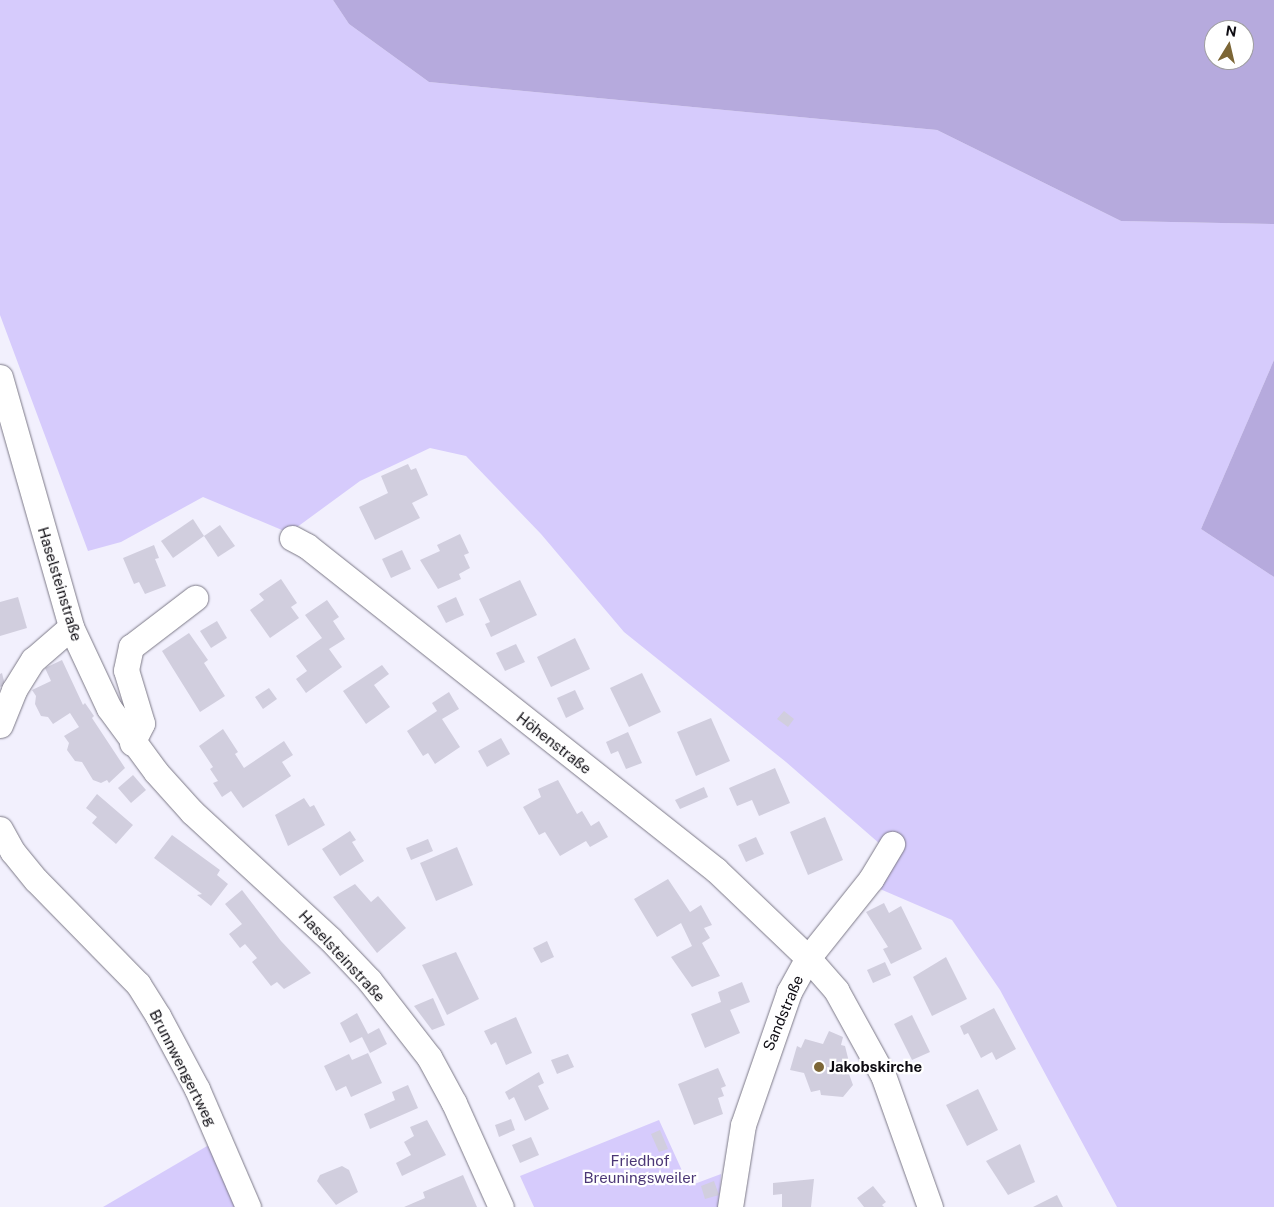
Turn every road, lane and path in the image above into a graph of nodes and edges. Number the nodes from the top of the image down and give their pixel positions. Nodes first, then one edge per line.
1 (0, 377) edge
2 (292, 538) dead end
3 (195, 598) dead end
4 (71, 627) junction
5 (0, 725) edge
6 (132, 743) junction
7 (0, 829) edge
8 (892, 844) dead end
9 (808, 958) junction
10 (248, 1207) edge
11 (501, 1207) edge
12 (730, 1207) edge
13 (930, 1207) edge

1 - 4 street, Haselsteinstraße
2 - 9 street, Höhenstraße
3 - 6 street
4 - 5 street
4 - 6 street, Haselsteinstraße
6 - 11 street, Haselsteinstraße
7 - 10 street, Brunnwengertweg
8 - 9 street, Sandstraße
9 - 12 street, Sandstraße
9 - 13 street, Höhenstraße

